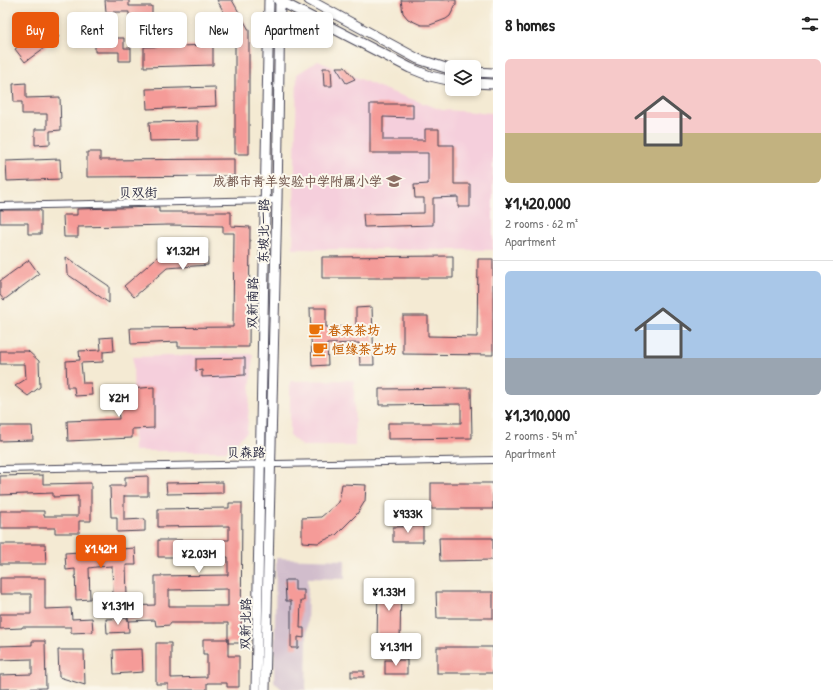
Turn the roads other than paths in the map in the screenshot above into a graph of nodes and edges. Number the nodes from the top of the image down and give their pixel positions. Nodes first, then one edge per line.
1 (269, 0) edge
2 (279, 0) edge
3 (309, 0) edge
4 (445, 68) edge
5 (481, 72) edge
6 (493, 73) edge
7 (445, 79) edge
8 (481, 83) edge
9 (493, 84) edge
10 (277, 200) junction
11 (266, 201) junction
12 (0, 206) edge
13 (493, 460) edge
14 (266, 463) junction
15 (0, 469) edge
16 (256, 690) edge
17 (265, 690) edge

1 - 11 street, 双新南路
2 - 7 street
2 - 10 street, 东坡北一路
3 - 4 street
5 - 6 street
8 - 9 street
10 - 11 street, 贝双街
10 - 14 street, 东坡北一路
11 - 12 street, 贝双街
11 - 14 street, 双新南路
13 - 14 street, 贝森路
14 - 15 street, 贝森路
14 - 16 street, 双新北路
14 - 17 street, 双新北路

